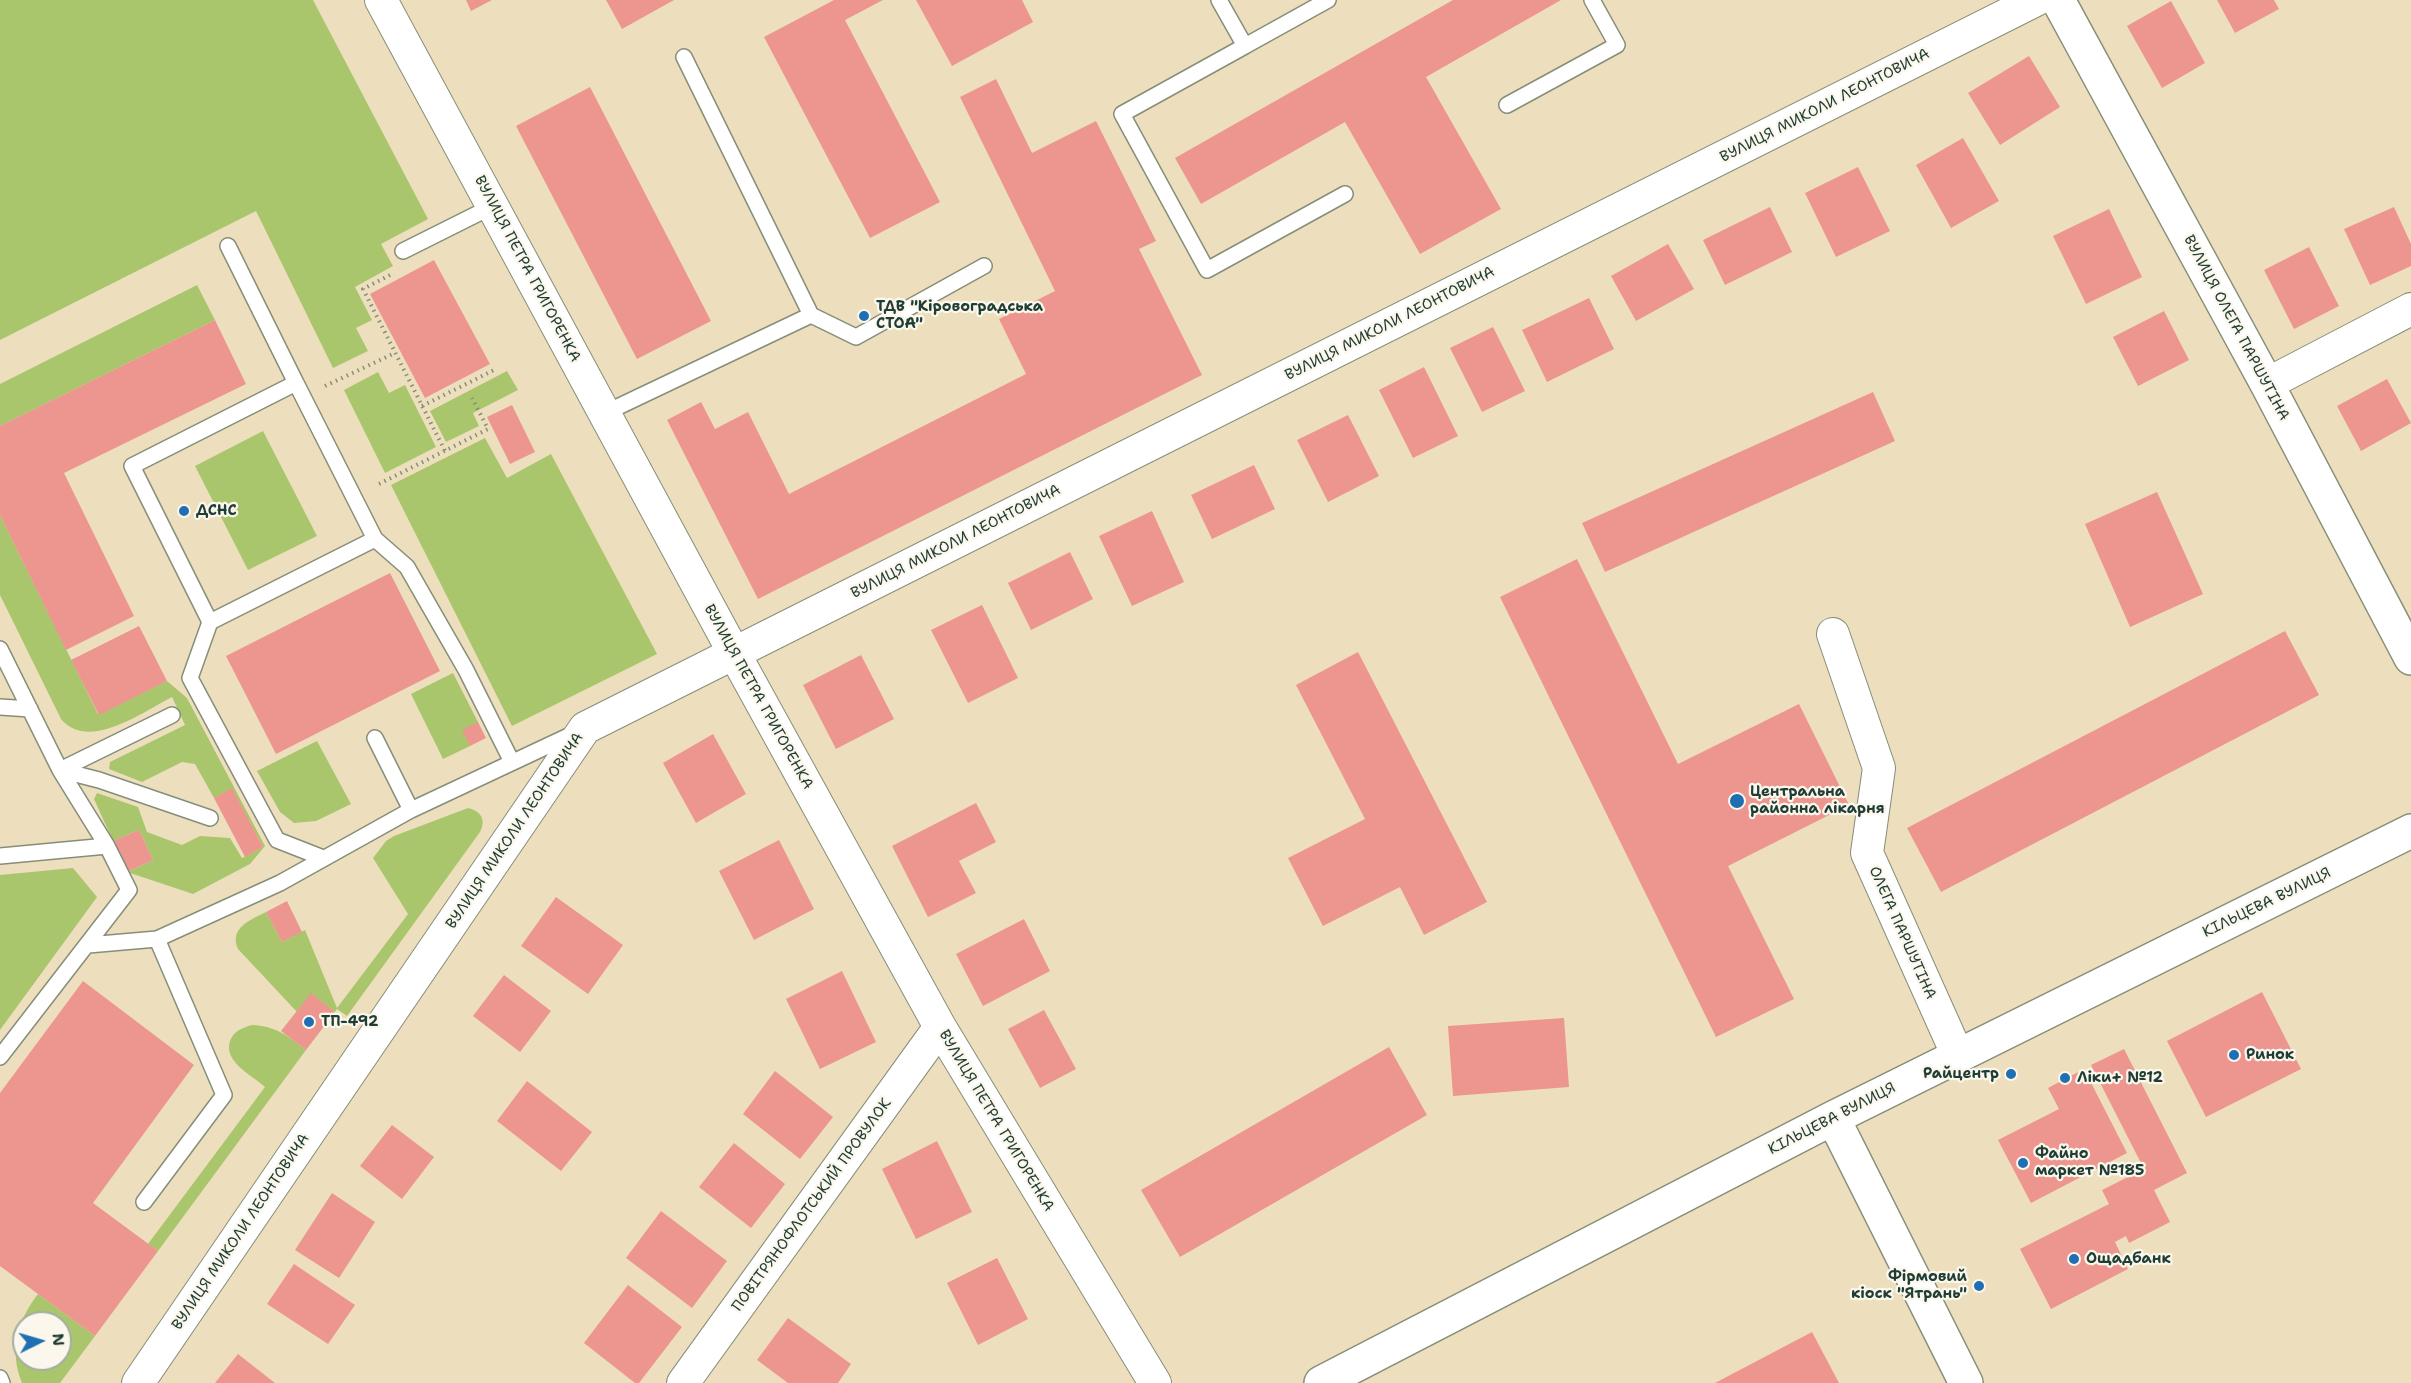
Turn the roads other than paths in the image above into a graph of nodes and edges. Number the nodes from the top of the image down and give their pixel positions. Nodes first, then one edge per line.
1 (381, 0) edge
2 (1219, 0) edge
3 (1328, 0) edge
4 (1592, 0) edge
5 (2036, 0) edge
6 (2058, 0) edge
7 (1245, 46) junction
8 (684, 57) dead end
9 (1507, 105) dead end
10 (1345, 194) dead end
11 (493, 206) junction
12 (228, 246) dead end
13 (403, 251) dead end
14 (984, 266) dead end
15 (2411, 309) edge
16 (812, 315) junction
17 (2267, 384) junction
18 (300, 390) junction
19 (605, 412) junction
20 (375, 539) junction
21 (210, 622) junction
22 (1833, 634) dead end
23 (0, 649) edge
24 (734, 653) junction
25 (2411, 658) edge
26 (0, 707) edge
27 (30, 709) junction
28 (172, 715) dead end
29 (585, 728) junction
30 (375, 738) dead end
31 (512, 762) junction
32 (60, 770) junction
33 (411, 810) junction
34 (210, 818) dead end
35 (2411, 831) edge
36 (107, 846) junction
37 (0, 856) edge
38 (323, 858) junction
39 (157, 939) junction
40 (88, 945) junction
41 (940, 1027) junction
42 (1958, 1056) junction
43 (0, 1057) edge
44 (1833, 1118) junction
45 (144, 1202) dead end
46 (0, 1378) edge
47 (2, 1383) edge
48 (138, 1383) edge
49 (683, 1383) edge
50 (1155, 1383) edge
51 (1321, 1383) edge
52 (1966, 1383) edge

1 - 11 street, ВУЛИЦЯ ПЕТРА ГРИГОРЕНКА
2 - 7 lane
3 - 7 lane
4 - 9 lane
5 - 24 street, ВУЛИЦЯ МИКОЛИ ЛЕОНТОВИЧА
6 - 17 street, ВУЛИЦЯ ОЛЕГА ПАРШУТІНА
7 - 10 lane
8 - 16 lane
11 - 13 lane
11 - 19 street, ВУЛИЦЯ ПЕТРА ГРИГОРЕНКА
12 - 18 lane
14 - 16 lane
15 - 17 street
16 - 19 lane
17 - 25 street, ВУЛИЦЯ ОЛЕГА ПАРШУТІНА
18 - 20 lane
18 - 21 lane
19 - 24 street, ВУЛИЦЯ ПЕТРА ГРИГОРЕНКА
20 - 21 lane
20 - 31 lane
21 - 38 lane
22 - 42 street, ОЛЕГА ПАРШУТІНА
23 - 27 lane
24 - 29 street, ВУЛИЦЯ МИКОЛИ ЛЕОНТОВИЧА
24 - 41 street, ВУЛИЦЯ ПЕТРА ГРИГОРЕНКА
26 - 27 lane
27 - 32 lane
28 - 32 lane
29 - 31 lane
29 - 48 street, ВУЛИЦЯ МИКОЛИ ЛЕОНТОВИЧА
30 - 33 lane
31 - 33 lane
32 - 34 lane
32 - 36 lane
33 - 38 lane
35 - 42 street, КІЛЬЦЕВА ВУЛИЦЯ
36 - 37 lane
36 - 40 lane
38 - 39 lane
39 - 40 lane
39 - 45 lane
40 - 43 lane
41 - 49 street, ПОВІТРЯНОФЛОТСЬКИЙ ПРОВУЛОК
41 - 50 street, ВУЛИЦЯ ПЕТРА ГРИГОРЕНКА
42 - 44 street, КІЛЬЦЕВА ВУЛИЦЯ
44 - 51 street, КІЛЬЦЕВА ВУЛИЦЯ
44 - 52 street
46 - 47 lane

